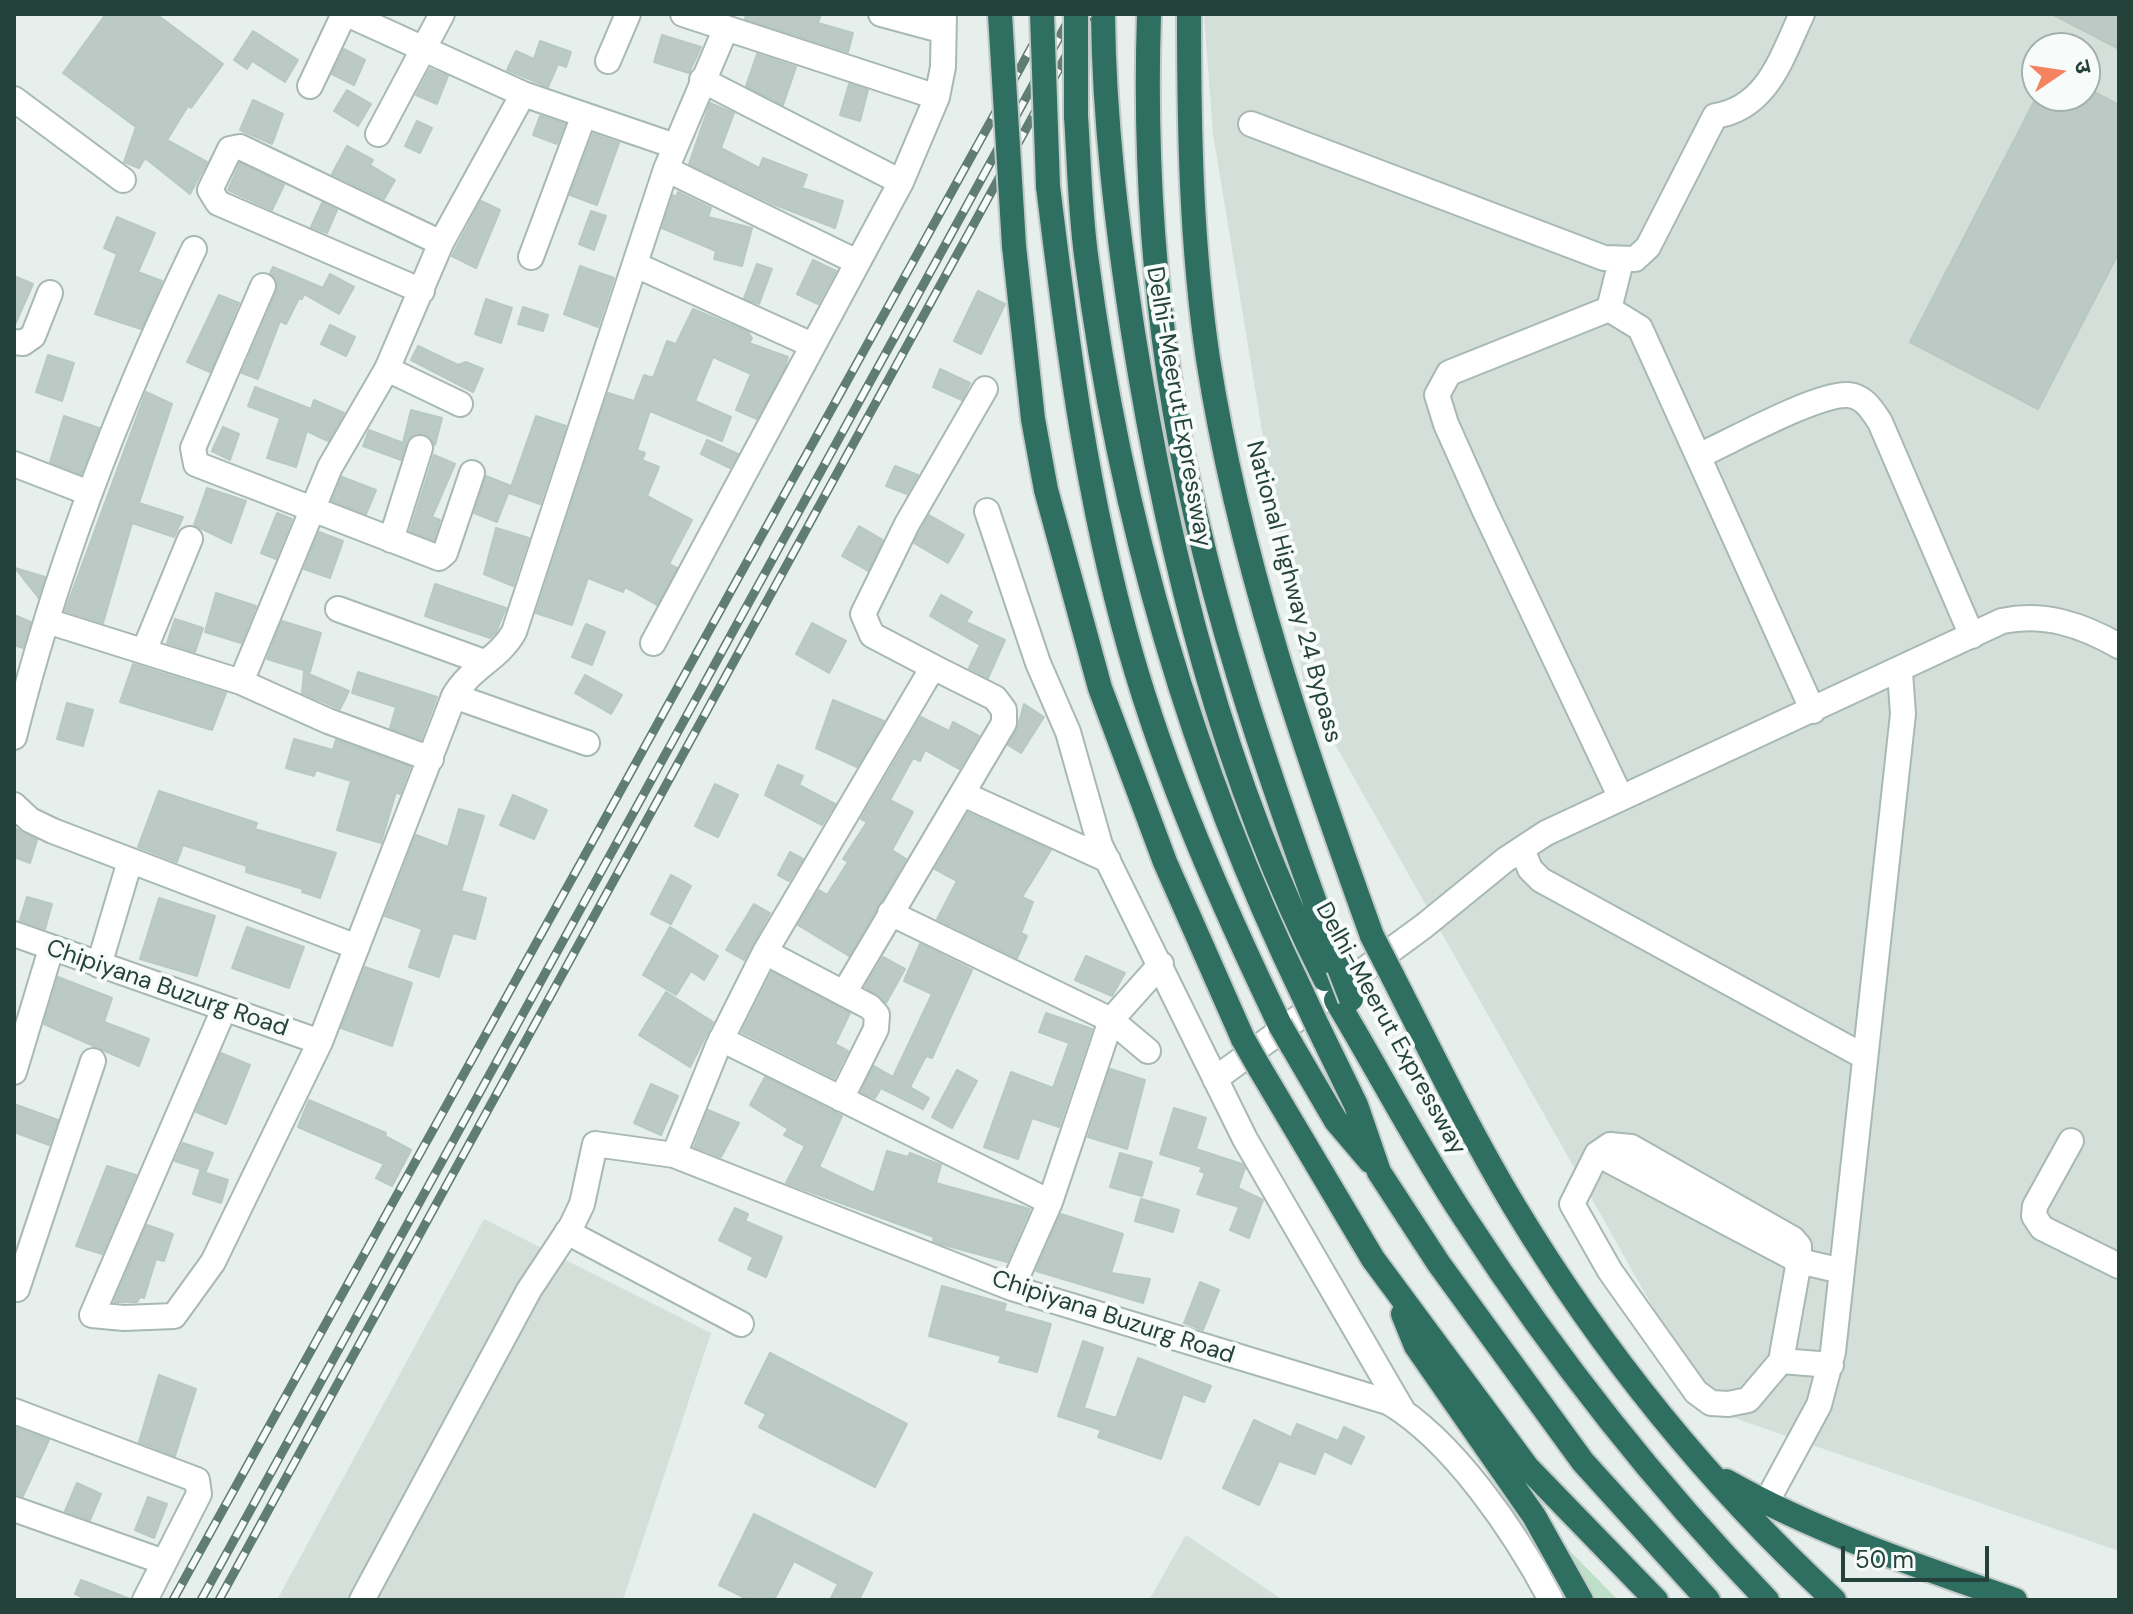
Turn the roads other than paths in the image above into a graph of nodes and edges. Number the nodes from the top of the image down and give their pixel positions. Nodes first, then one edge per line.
1 (346, 14) edge
2 (442, 14) edge
3 (628, 14) edge
4 (683, 14) edge
5 (881, 14) edge
6 (1000, 14) edge
7 (1042, 14) edge
8 (1076, 14) edge
9 (1103, 14) edge
10 (1149, 14) edge
11 (1189, 14) edge
12 (1802, 14) edge
13 (940, 24) edge
14 (726, 28) junction
15 (424, 49) junction
16 (608, 61) dead end
17 (702, 80) junction
18 (310, 86) dead end
19 (523, 94) junction
20 (937, 97) junction
21 (14, 99) edge
22 (584, 115) junction
23 (1251, 124) dead end
24 (378, 134) dead end
25 (675, 146) junction
26 (666, 169) junction
27 (123, 180) dead end
28 (901, 182) junction
29 (441, 243) junction
30 (194, 249) dead end
31 (531, 257) dead end
32 (855, 261) junction
33 (1621, 261) junction
34 (636, 265) junction
35 (263, 286) dead end
36 (422, 291) junction
37 (50, 293) dead end
38 (1609, 309) junction
39 (14, 342) edge
40 (812, 345) junction
41 (387, 369) junction
42 (985, 389) dead end
43 (460, 404) dead end
44 (420, 448) dead end
45 (1698, 456) junction
46 (14, 464) edge
47 (472, 473) dead end
48 (89, 493) junction
49 (312, 506) junction
50 (987, 511) dead end
51 (190, 539) dead end
52 (391, 540) junction
53 (338, 609) dead end
54 (47, 621) junction
55 (1972, 636) junction
56 (653, 643) dead end
57 (2119, 646) edge
58 (144, 651) junction
59 (484, 662) junction
60 (933, 667) junction
61 (22, 671) edge
62 (1900, 672) junction
63 (241, 682) junction
64 (454, 696) junction
65 (1813, 711) junction
66 (14, 737) edge
67 (587, 743) dead end
68 (431, 759) junction
69 (963, 794) junction
70 (1621, 798) junction
71 (14, 805) edge
72 (1522, 849) junction
73 (1108, 860) junction
74 (130, 861) junction
75 (890, 913) junction
76 (14, 934) edge
77 (357, 947) junction
78 (51, 949) junction
79 (765, 952) junction
80 (1161, 964) junction
81 (99, 965) junction
82 (1338, 986) junction
83 (844, 993) junction
84 (224, 1009) junction
85 (1111, 1020) junction
86 (721, 1039) junction
87 (320, 1042) junction
88 (1148, 1051) dead end
89 (1865, 1057) junction
90 (93, 1061) dead end
91 (14, 1072) edge
92 (1215, 1079) junction
93 (841, 1099) junction
94 (2071, 1141) dead end
95 (674, 1155) junction
96 (1379, 1172) junction
97 (1050, 1202) junction
98 (567, 1232) junction
99 (1799, 1261) junction
100 (2119, 1266) edge
101 (1842, 1271) junction
102 (14, 1288) edge
103 (1012, 1288) junction
104 (1398, 1293) junction
105 (741, 1324) dead end
106 (1781, 1361) junction
107 (1831, 1365) junction
108 (14, 1411) edge
109 (1403, 1411) junction
110 (1704, 1467) junction
111 (1766, 1503) junction
112 (14, 1509) edge
113 (164, 1562) junction
114 (145, 1600) edge
115 (362, 1600) edge
116 (1551, 1600) edge
117 (1581, 1600) edge
118 (1656, 1600) edge
119 (1708, 1600) edge
120 (1767, 1600) edge
121 (1834, 1600) edge
122 (2015, 1600) edge

1 - 15 street
1 - 18 street
2 - 15 street
3 - 16 street
4 - 14 street
5 - 13 street
6 - 104 highway, bridge
7 - 96 highway, bridge
8 - 96 highway, bridge
9 - 82 highway, Delhi-Meerut Expressway
10 - 82 highway
11 - 110 highway, National Highway 24 Bypass, bridge
12 - 33 street
13 - 20 street
14 - 17 street
14 - 20 street
15 - 19 street
15 - 24 street
17 - 25 street
17 - 28 street
19 - 22 street
19 - 29 street
20 - 28 street
21 - 27 street
22 - 25 street
22 - 31 street
23 - 33 street
25 - 26 street
26 - 32 street
26 - 34 street
28 - 32 street
29 - 36 street
29 - 36 street
30 - 48 street
32 - 40 street
33 - 38 street
34 - 40 street
34 - 59 street
35 - 49 street
36 - 41 street
37 - 39 street
38 - 45 street
38 - 70 street
40 - 56 street
41 - 43 street
41 - 49 street
42 - 60 street
44 - 52 street
45 - 55 street
45 - 65 street
46 - 48 street
47 - 52 street
48 - 54 street
49 - 52 street
49 - 63 street
50 - 73 street
51 - 58 street
53 - 59 street
54 - 58 street
54 - 61 street
55 - 57 street
55 - 62 street
58 - 63 street
59 - 64 street
60 - 69 street
60 - 79 street
61 - 66 street
62 - 65 street
62 - 89 street
63 - 68 street
64 - 67 street
64 - 68 street
65 - 70 street
68 - 77 street
69 - 73 street
69 - 75 street
70 - 72 street
71 - 74 street
72 - 89 street
72 - 92 street
73 - 80 street
74 - 77 street
74 - 81 street
75 - 83 street
75 - 85 street
76 - 78 street, Chipiyana Buzurg Road
77 - 87 street
78 - 81 street, Chipiyana Buzurg Road
78 - 91 street
79 - 83 street
79 - 86 street
80 - 85 street
80 - 92 street
81 - 84 street, Chipiyana Buzurg Road
82 - 120 highway, Delhi-Meerut Expressway
83 - 93 street
84 - 87 street, Chipiyana Buzurg Road
84 - 87 street
85 - 88 street
85 - 97 street
86 - 93 street
86 - 95 street
89 - 101 street
90 - 102 street
92 - 109 street
93 - 97 street
94 - 100 street
95 - 98 street, Chipiyana Buzurg Road
95 - 103 street, Chipiyana Buzurg Road
96 - 119 highway
97 - 103 street
98 - 105 street
98 - 115 street
99 - 101 street
99 - 106 street
99 - 106 street
101 - 107 street
103 - 109 street, Chipiyana Buzurg Road
104 - 117 highway
104 - 118 highway
106 - 107 street
107 - 111 street
108 - 113 street
109 - 116 street, Chipiyana Buzurg Road
110 - 111 highway
110 - 121 highway, National Highway 24 Bypass
111 - 122 highway
112 - 113 street
113 - 114 street

